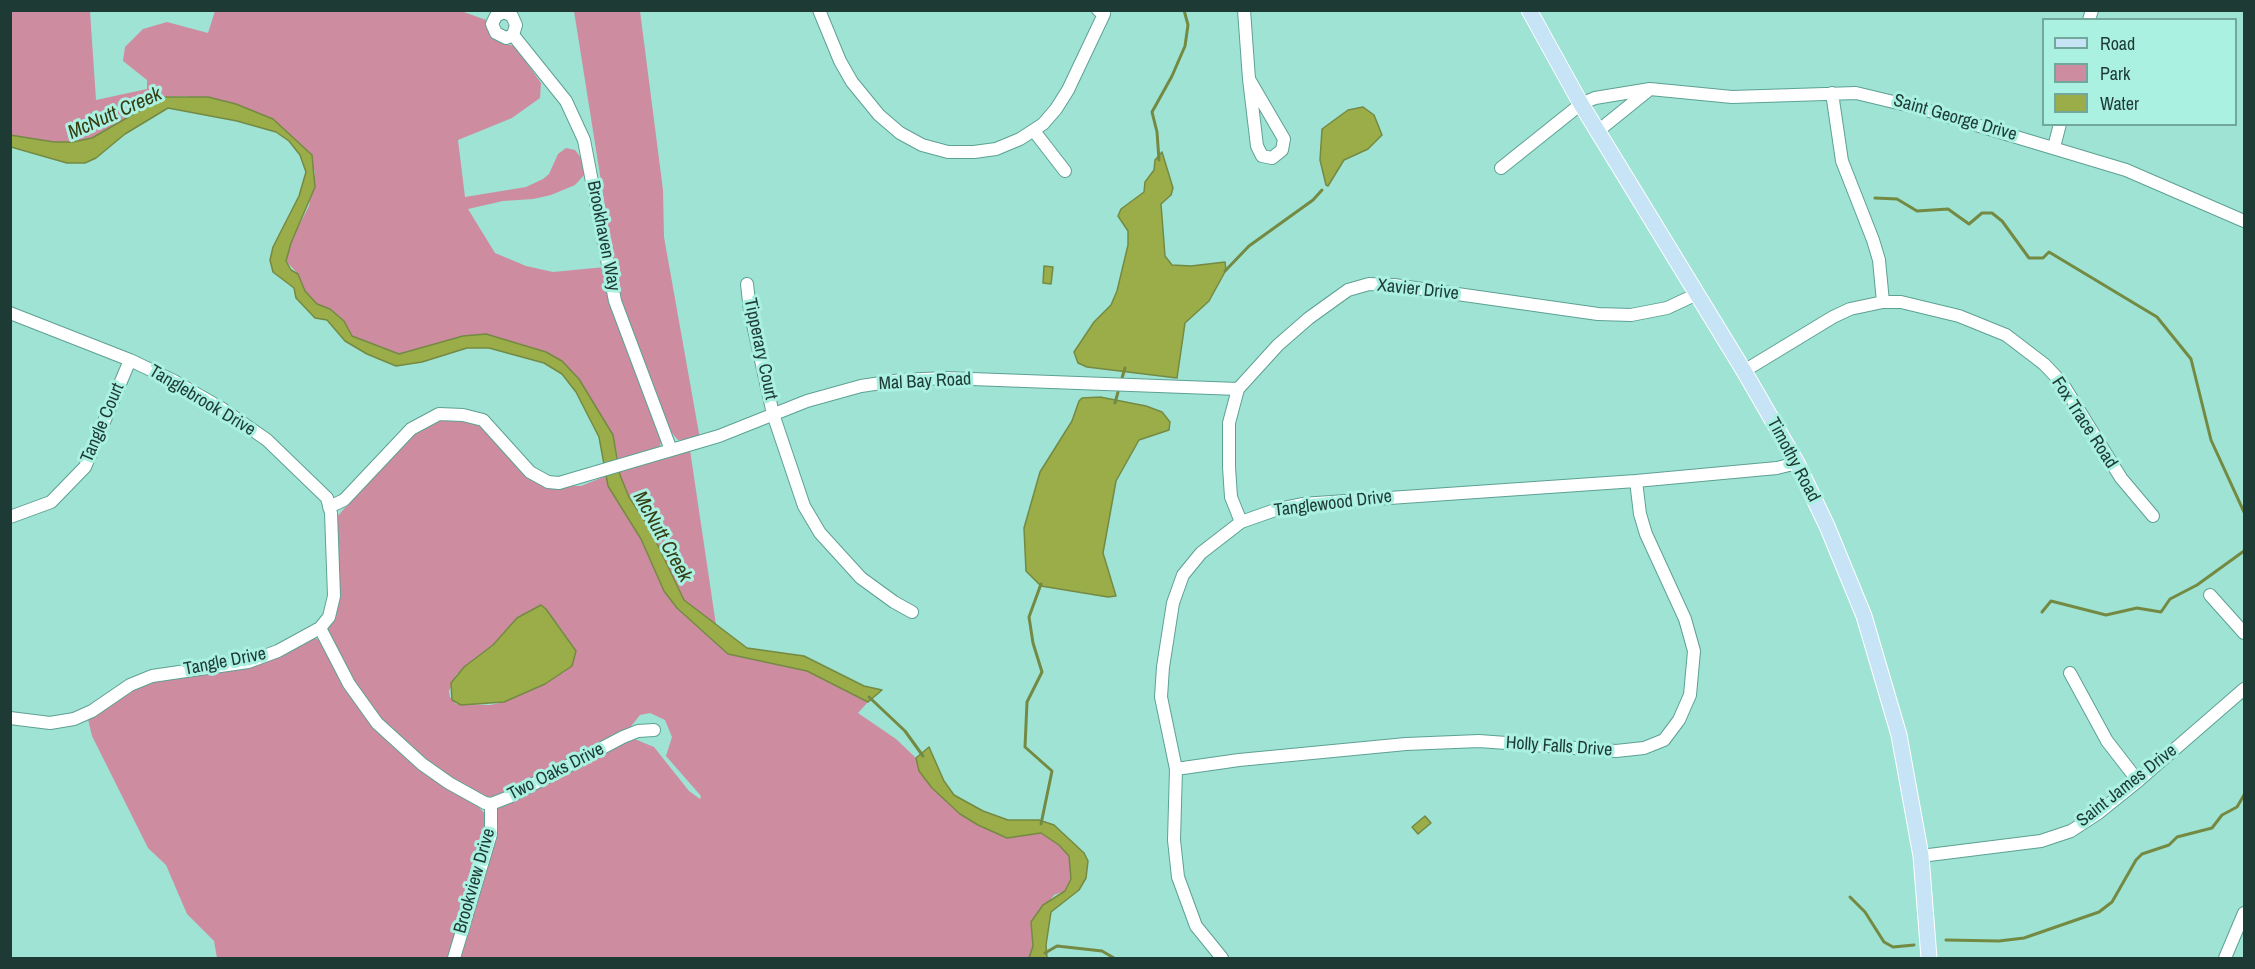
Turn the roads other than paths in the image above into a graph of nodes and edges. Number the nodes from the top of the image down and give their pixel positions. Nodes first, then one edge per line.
1 (819, 10) edge
2 (1244, 10) edge
3 (1528, 10) edge
4 (1103, 12) edge
5 (513, 35) dead end
6 (1249, 79) junction
7 (1650, 89) junction
8 (1832, 93) junction
9 (1581, 104) junction
10 (2059, 126) edge
11 (1034, 131) junction
12 (1598, 131) junction
13 (2054, 147) junction
14 (1501, 168) dead end
15 (1065, 171) dead end
16 (2244, 221) edge
17 (747, 284) dead end
18 (1696, 294) junction
19 (1883, 302) junction
20 (10, 313) edge
21 (130, 360) junction
22 (1744, 371) junction
23 (1238, 389) junction
24 (773, 414) junction
25 (670, 450) junction
26 (1797, 463) junction
27 (1636, 481) junction
28 (329, 507) junction
29 (2154, 516) dead end
30 (10, 517) edge
31 (1240, 522) junction
32 (2210, 595) dead end
33 (912, 612) dead end
34 (320, 628) junction
35 (2244, 633) edge
36 (2070, 673) dead end
37 (2244, 689) edge
38 (10, 718) edge
39 (654, 730) dead end
40 (1176, 770) junction
41 (2138, 782) junction
42 (491, 804) junction
43 (1921, 856) junction
44 (2244, 913) edge
45 (454, 958) edge
46 (1222, 958) edge
47 (1929, 958) edge
48 (2224, 958) edge

1 - 11 street
2 - 6 street
3 - 9 main road, Timothy Road
4 - 11 street
5 - 25 street, Brookhaven Way
6 - 6 street
7 - 8 street, Saint George Drive
7 - 9 street, Saint George Drive
7 - 12 street
8 - 13 street, Saint George Drive
8 - 19 street
9 - 12 main road, Timothy Road
9 - 14 street
10 - 13 street
11 - 15 street
12 - 18 main road, Timothy Road
13 - 16 street, Saint George Drive
17 - 24 street, Tipperary Court
18 - 22 main road, Timothy Road
18 - 23 street, Xavier Drive
19 - 22 street, Fox Trace Road
19 - 29 street, Fox Trace Road
20 - 21 street, Tanglebrook Drive
21 - 28 street, Tanglebrook Drive
21 - 30 street, Tangle Court
22 - 26 main road, Timothy Road
23 - 24 street, Mal Bay Road
23 - 31 street, Xavier Drive
24 - 25 street, Mal Bay Road
24 - 33 street, Tipperary Court
25 - 28 street, Mal Bay Road
26 - 27 street, Tanglewood Drive
26 - 43 main road, Timothy Road
27 - 31 street, Tanglewood Drive
27 - 40 street, Holly Falls Drive
28 - 34 street
31 - 40 street, Tanglewood Drive
32 - 35 street
34 - 38 street, Tangle Drive
34 - 42 street, Two Oaks Drive
36 - 41 street
37 - 41 street, Saint James Drive
39 - 42 street, Two Oaks Drive
40 - 46 street, Tanglewood Drive
41 - 43 street, Saint James Drive
42 - 45 street, Brookview Drive
43 - 47 main road, Timothy Road
44 - 48 street

